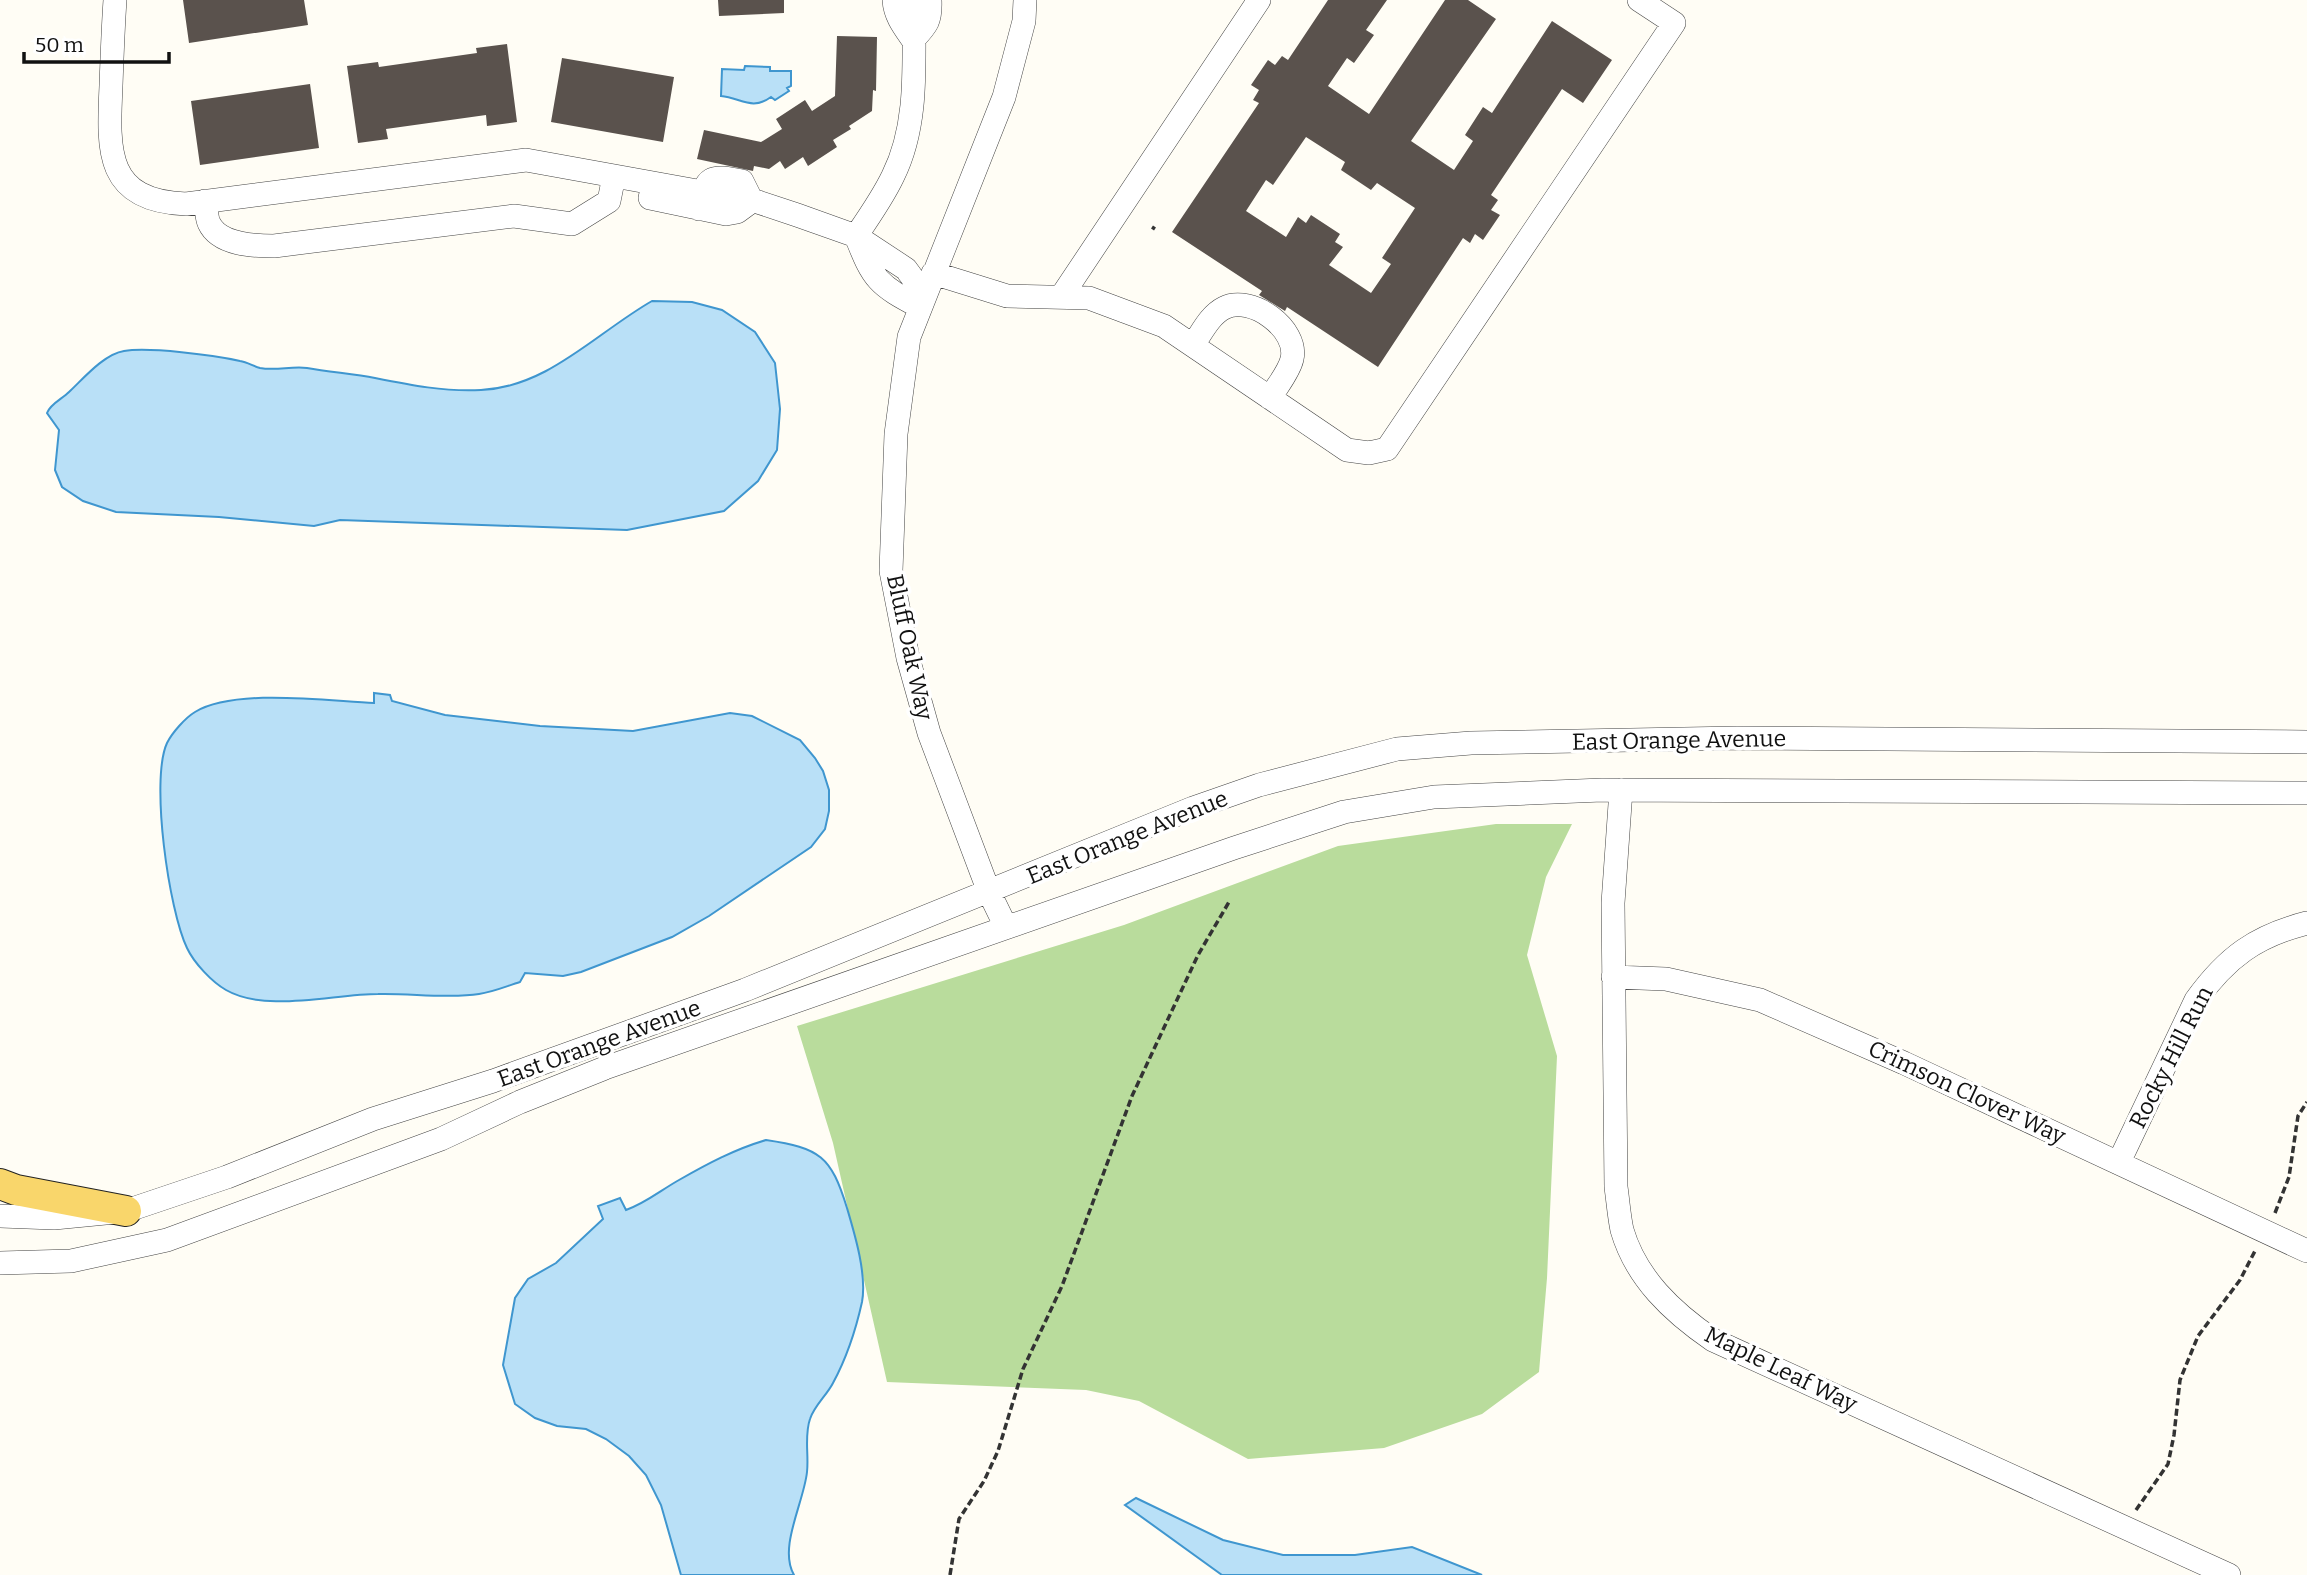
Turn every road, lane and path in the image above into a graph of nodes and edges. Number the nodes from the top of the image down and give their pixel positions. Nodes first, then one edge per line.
1 (115, 0) edge
2 (894, 0) edge
3 (914, 0) edge
4 (930, 0) edge
5 (1025, 0) edge
6 (1259, 0) edge
7 (1639, 0) edge
8 (913, 40) junction
9 (614, 176) junction
10 (205, 201) junction
11 (856, 236) junction
12 (933, 273) junction
13 (1060, 298) junction
14 (923, 301) junction
15 (1193, 345) junction
16 (1270, 398) junction
17 (2307, 742) edge
18 (1621, 790) junction
19 (2307, 793) edge
20 (989, 892) junction
21 (1229, 902) dead end
22 (2307, 923) edge
23 (1006, 927) junction
24 (1614, 977) junction
25 (2307, 1102) edge
26 (2119, 1162) junction
27 (0, 1184) edge
28 (126, 1211) junction
29 (2275, 1213) dead end
30 (0, 1216) edge
31 (2260, 1240) dead end
32 (2307, 1251) edge
33 (0, 1263) edge
34 (2134, 1513) dead end
35 (950, 1575) edge
36 (2228, 1575) edge

1 - 10 street
2 - 8 street
3 - 8 street
4 - 8 street
5 - 12 street, Bluff Oak Way
6 - 13 street
7 - 16 street
8 - 11 street
9 - 10 street
9 - 10 street
9 - 11 street
11 - 14 street
12 - 13 street
12 - 14 street, Bluff Oak Way
13 - 15 street
14 - 20 street, Bluff Oak Way
15 - 16 street
15 - 16 street
17 - 20 street, East Orange Avenue
18 - 19 street, East Orange Avenue
18 - 23 street, East Orange Avenue
18 - 24 street, Maple Leaf Way
20 - 23 street, Bluff Oak Way
20 - 28 street, East Orange Avenue
21 - 35 path
22 - 26 street, Rocky Hill Run
23 - 33 street, East Orange Avenue
24 - 26 street, Crimson Clover Way
24 - 36 street, Maple Leaf Way
25 - 29 path
26 - 32 street, Crimson Clover Way
27 - 28 main road
28 - 30 street, East Orange Avenue
31 - 34 path

